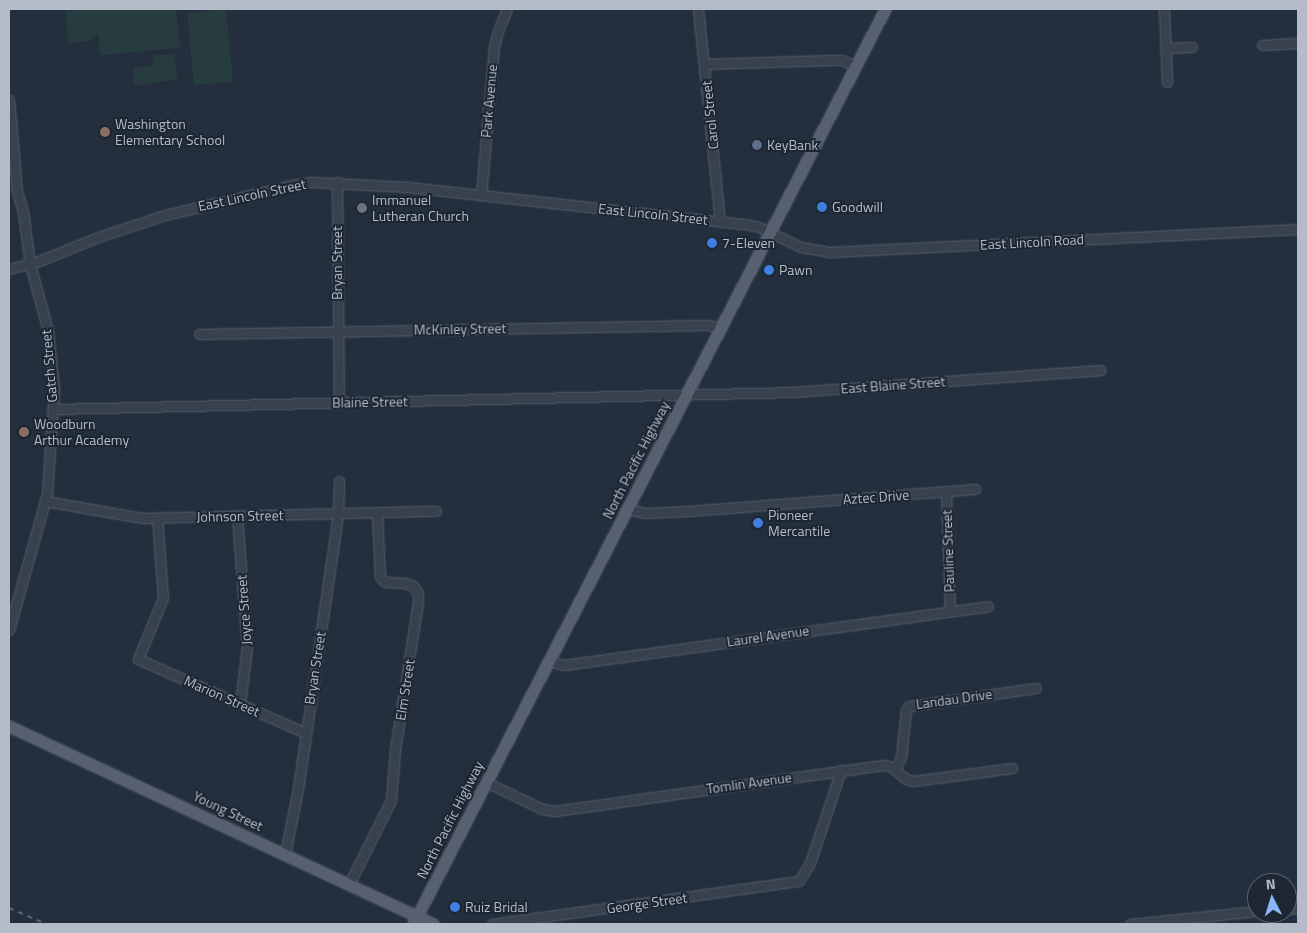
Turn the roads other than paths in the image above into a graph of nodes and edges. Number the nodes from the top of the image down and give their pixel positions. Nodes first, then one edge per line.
1 (507, 9) edge
2 (698, 9) edge
3 (885, 9) edge
4 (1164, 9) edge
5 (1298, 43) edge
6 (1262, 45) dead end
7 (1192, 47) dead end
8 (1166, 48) junction
9 (704, 64) junction
10 (856, 66) junction
11 (1167, 82) dead end
12 (9, 100) edge
13 (337, 182) junction
14 (481, 195) junction
15 (720, 221) junction
16 (1298, 229) edge
17 (770, 233) junction
18 (30, 264) junction
19 (9, 269) edge
20 (721, 328) junction
21 (337, 332) junction
22 (199, 334) dead end
23 (1100, 370) dead end
24 (686, 396) junction
25 (339, 403) junction
26 (53, 409) junction
27 (339, 481) dead end
28 (975, 489) dead end
29 (946, 492) junction
30 (45, 501) junction
31 (628, 509) junction
32 (436, 511) dead end
33 (377, 513) junction
34 (338, 514) junction
35 (237, 516) junction
36 (157, 518) junction
37 (988, 606) dead end
38 (950, 611) junction
39 (9, 630) edge
40 (549, 661) junction
41 (1036, 688) dead end
42 (238, 703) junction
43 (9, 726) edge
44 (306, 733) junction
45 (1012, 768) dead end
46 (895, 769) junction
47 (841, 770) junction
48 (486, 782) junction
49 (285, 854) junction
50 (349, 884) junction
51 (1247, 912) edge
52 (415, 920) edge
53 (433, 924) edge
54 (492, 924) edge
55 (1130, 924) edge

1 - 14 street, Park Avenue
2 - 9 street, Carol Street
3 - 10 main road, North Pacific Highway
4 - 8 street
5 - 6 street
7 - 8 street
8 - 11 street
9 - 10 street
9 - 15 street, Carol Street
10 - 17 main road, North Pacific Highway
12 - 18 street, Gatch Street
13 - 14 street, East Lincoln Street
13 - 18 street, East Lincoln Street
13 - 21 street, Bryan Street
14 - 15 street, East Lincoln Street
15 - 17 street, East Lincoln Street
16 - 17 street, East Lincoln Road
17 - 20 main road, North Pacific Highway
18 - 19 street, East Lincoln Street
18 - 26 street, Gatch Street
20 - 21 street, McKinley Street
20 - 24 main road, North Pacific Highway
21 - 22 street, McKinley Street
21 - 25 street, Bryan Street
23 - 24 street, East Blaine Street
24 - 25 street, Blaine Street
24 - 31 main road, North Pacific Highway
25 - 26 street, Blaine Street
26 - 30 street, Gatch Street
27 - 34 street, Bryan Street
28 - 29 street, Aztec Drive
29 - 31 street, Aztec Drive
29 - 38 street, Pauline Street
30 - 36 street, Johnson Street
30 - 39 street, Gatch Street
31 - 40 main road, North Pacific Highway
32 - 33 street, Johnson Street
33 - 34 street, Johnson Street
33 - 50 street, Elm Street
34 - 35 street, Johnson Street
34 - 44 street, Bryan Street
35 - 36 street, Johnson Street
35 - 42 street, Joyce Street
36 - 42 street, Marion Street
37 - 38 street, Laurel Avenue
38 - 40 street, Laurel Avenue
40 - 48 main road, North Pacific Highway
41 - 46 street, Landau Drive
42 - 44 street, Marion Street
43 - 49 main road, Young Street
44 - 49 street, Bryan Street
45 - 46 street, Tomlin Avenue
46 - 47 street, Tomlin Avenue
47 - 48 street, Tomlin Avenue
47 - 54 street, George Street
48 - 52 main road, North Pacific Highway
49 - 50 main road, Young Street
50 - 52 main road, Young Street
51 - 55 street
52 - 53 main road, Young Street

